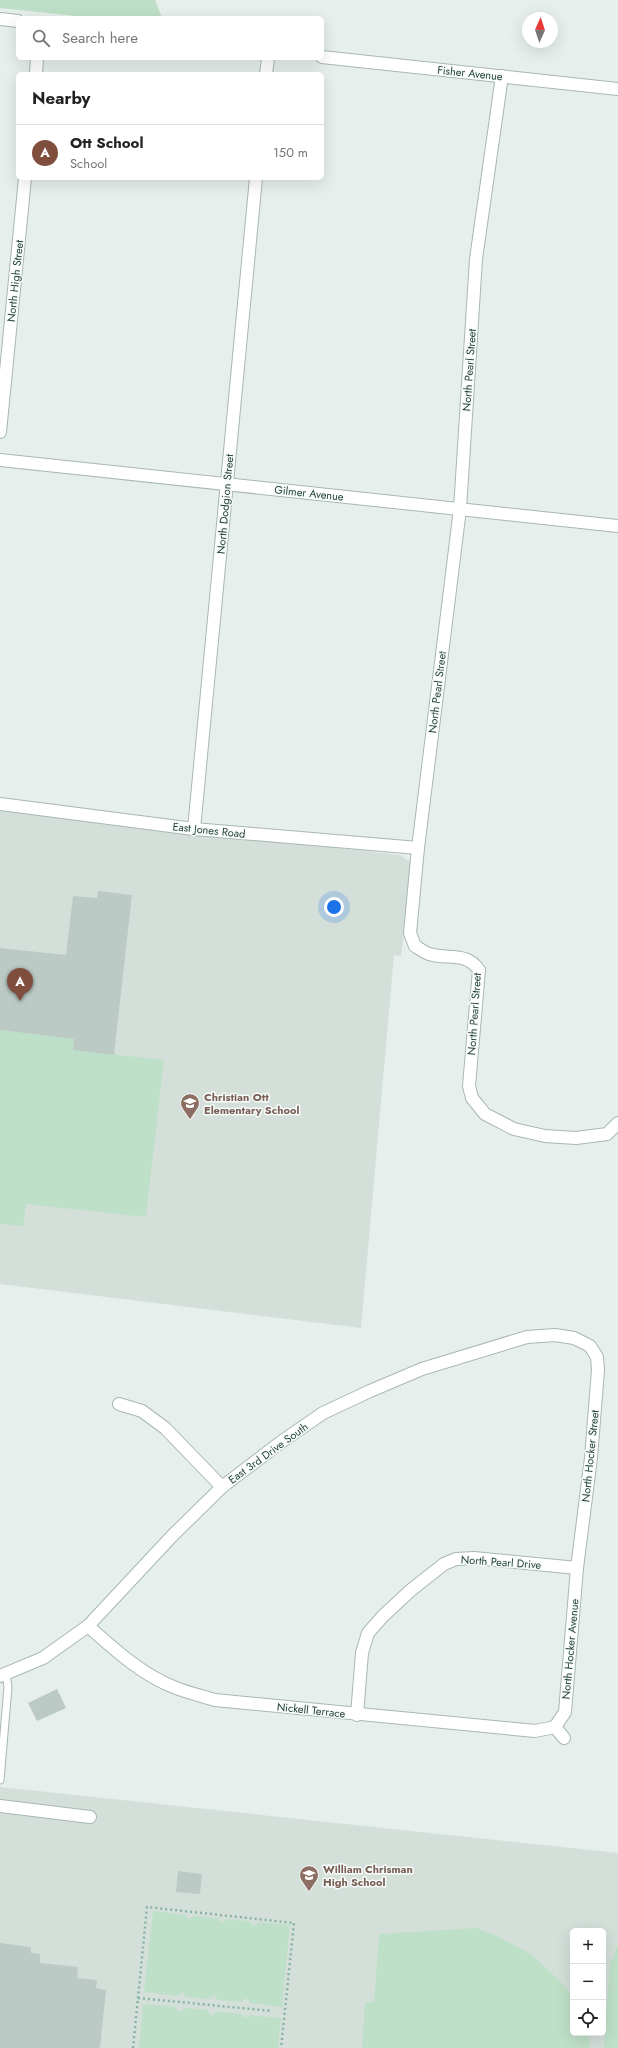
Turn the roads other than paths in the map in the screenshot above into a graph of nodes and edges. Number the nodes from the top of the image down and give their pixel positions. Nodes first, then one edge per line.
1 (0, 19) edge
2 (16, 21) edge
3 (324, 56) edge
4 (37, 60) edge
5 (268, 60) edge
6 (36, 72) edge
7 (266, 72) edge
8 (502, 76) junction
9 (618, 89) edge
10 (25, 180) edge
11 (256, 180) edge
12 (0, 432) edge
13 (0, 460) edge
14 (227, 484) junction
15 (460, 509) junction
16 (618, 526) edge
17 (0, 804) edge
18 (194, 829) junction
19 (418, 848) junction
20 (618, 1123) edge
21 (590, 1346) joint
22 (119, 1404) dead end
23 (222, 1487) junction
24 (577, 1568) junction
25 (88, 1626) junction
26 (3, 1674) edge
27 (357, 1715) junction
28 (555, 1727) junction
29 (564, 1738) dead end
30 (0, 1780) edge
31 (0, 1806) edge
32 (90, 1817) dead end

1 - 2 street
3 - 8 street, Fisher Avenue
4 - 6 street
5 - 7 street
8 - 9 street, Fisher Avenue
8 - 15 street, North Pearl Street
10 - 12 street, North High Street
11 - 14 street, North Dodgion Street
13 - 14 street, Gilmer Avenue
14 - 15 street, Gilmer Avenue
14 - 18 street, North Dodgion Street
15 - 16 street, Gilmer Avenue
15 - 19 street, North Pearl Street
17 - 18 street, East Jones Road
18 - 19 street, East Jones Road
19 - 20 street, North Pearl Street
21 - 23 street, East 3rd Drive South
21 - 24 street, North Hocker Street
22 - 23 street
23 - 25 street, East 3rd Drive South
24 - 27 street, North Pearl Drive
24 - 28 street, North Hocker Avenue
25 - 26 street, East 3rd Drive South
25 - 27 street, Nickell Terrace
26 - 30 lane
27 - 28 street, Nickell Terrace
28 - 29 street
31 - 32 street

